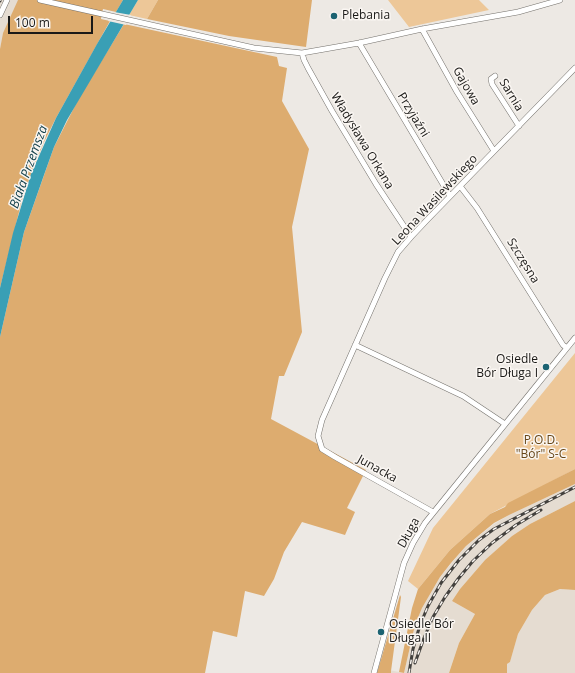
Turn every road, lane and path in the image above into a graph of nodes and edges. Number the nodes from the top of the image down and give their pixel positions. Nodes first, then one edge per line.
1 (7, 0) edge
2 (40, 0) edge
3 (560, 0) edge
4 (0, 15) edge
5 (422, 29) junction
6 (359, 43) junction
7 (302, 53) junction
8 (575, 68) edge
9 (495, 76) dead end
10 (519, 126) junction
11 (494, 151) junction
12 (460, 186) junction
13 (450, 196) junction
14 (411, 237) junction
15 (575, 338) edge
16 (354, 345) junction
17 (567, 348) junction
18 (505, 424) junction
19 (318, 436) joint
20 (433, 512) junction
21 (374, 673) edge

1 - 4 street
2 - 7 street
3 - 5 street
5 - 6 street
5 - 11 street, Gajowa
6 - 7 street
6 - 13 street, Przyjaźni
7 - 14 street, Władysława Orkana
8 - 10 street, Leona Wasilewskiego
9 - 10 street, Sarnia
10 - 11 street, Leona Wasilewskiego
11 - 12 street, Leona Wasilewskiego
12 - 13 street, Leona Wasilewskiego
12 - 17 street, Szczęsna
13 - 14 street, Leona Wasilewskiego
14 - 16 street, Leona Wasilewskiego
15 - 17 street, Długa
16 - 18 street
16 - 19 street, Leona Wasilewskiego
17 - 18 street, Długa
18 - 20 street, Długa
19 - 20 street, Junacka
20 - 21 street, Długa

